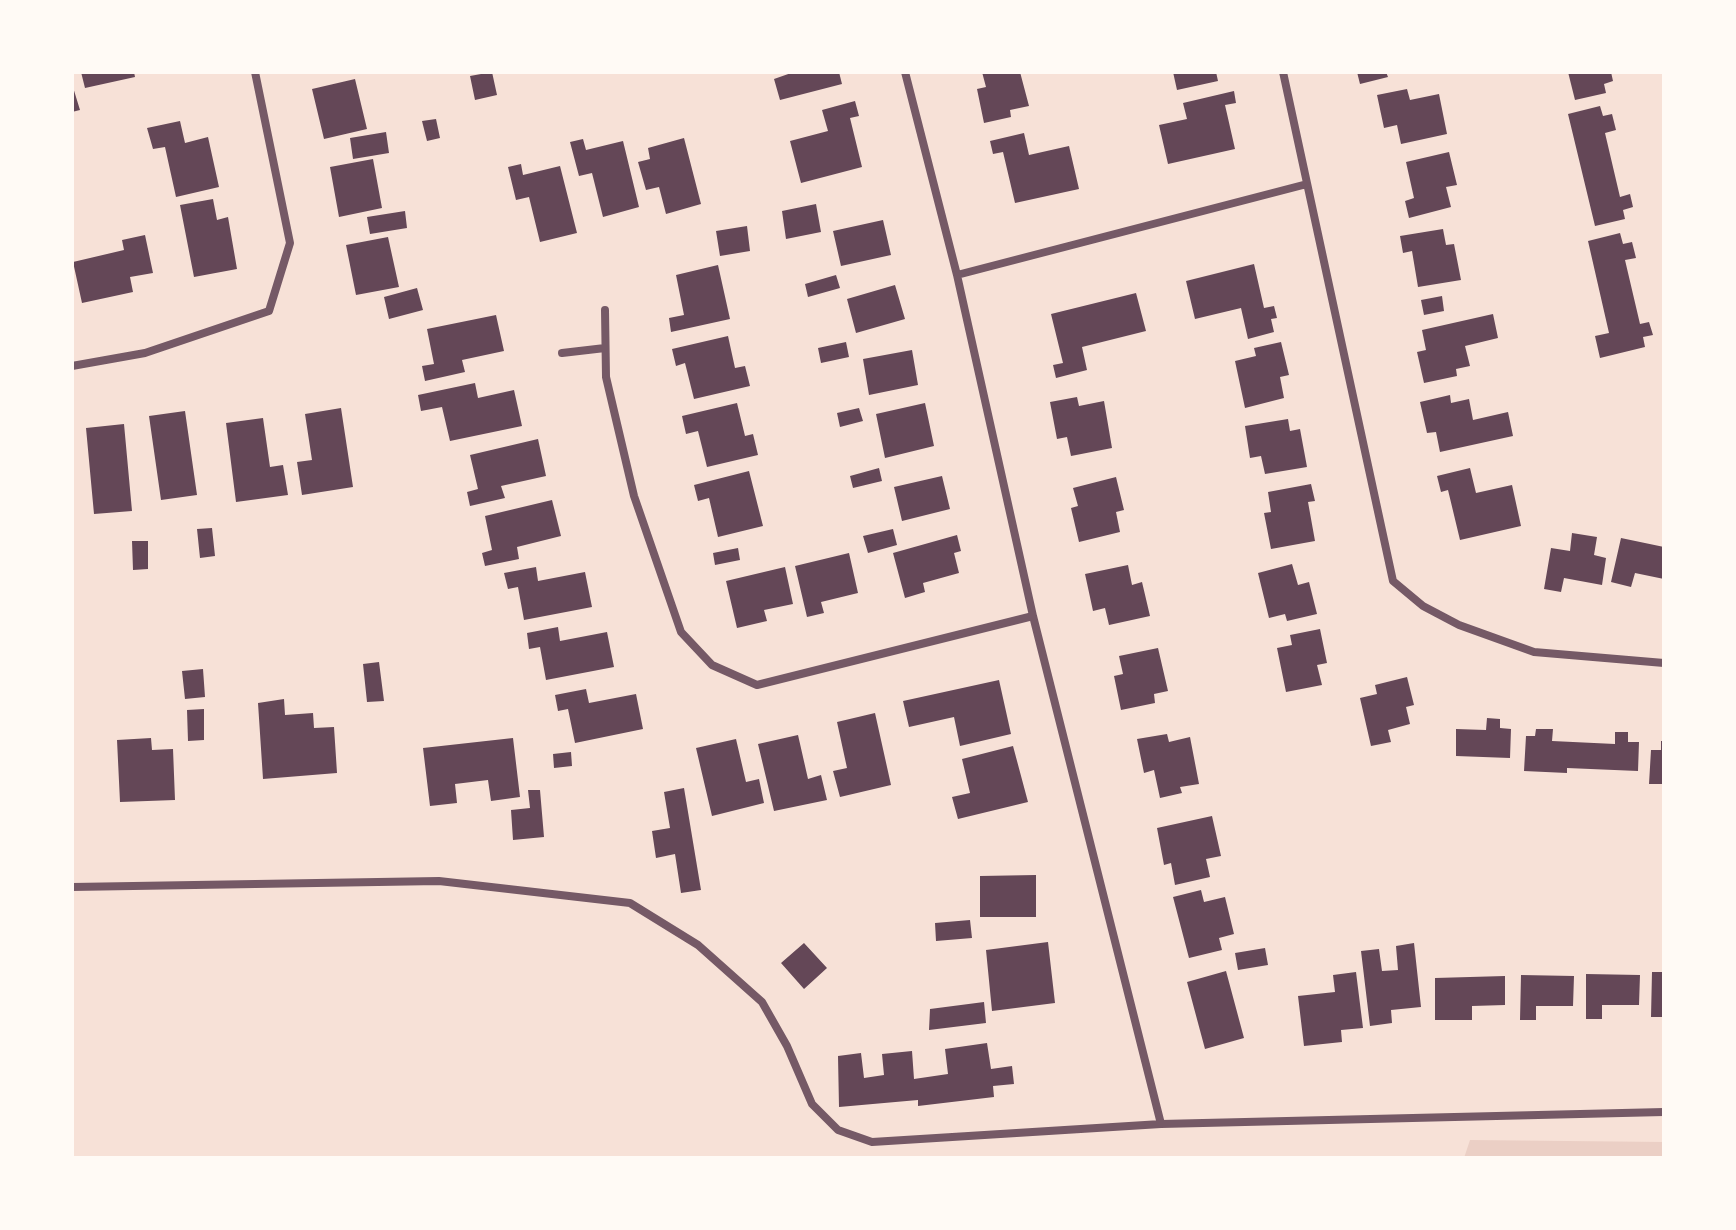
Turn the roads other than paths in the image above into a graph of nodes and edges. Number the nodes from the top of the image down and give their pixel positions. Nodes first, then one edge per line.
1 (255, 72) edge
2 (905, 72) edge
3 (1283, 72) edge
4 (1307, 184) junction
5 (957, 275) junction
6 (605, 310) dead end
7 (605, 348) junction
8 (562, 353) dead end
9 (72, 366) edge
10 (1033, 616) junction
11 (1664, 663) edge
12 (72, 887) edge
13 (1664, 1112) edge
14 (1161, 1124) junction

1 - 9 street
2 - 5 street
3 - 4 street
4 - 5 street
4 - 11 street
5 - 10 street
6 - 7 street
7 - 8 street
7 - 10 street
10 - 14 street
12 - 14 street
13 - 14 street

